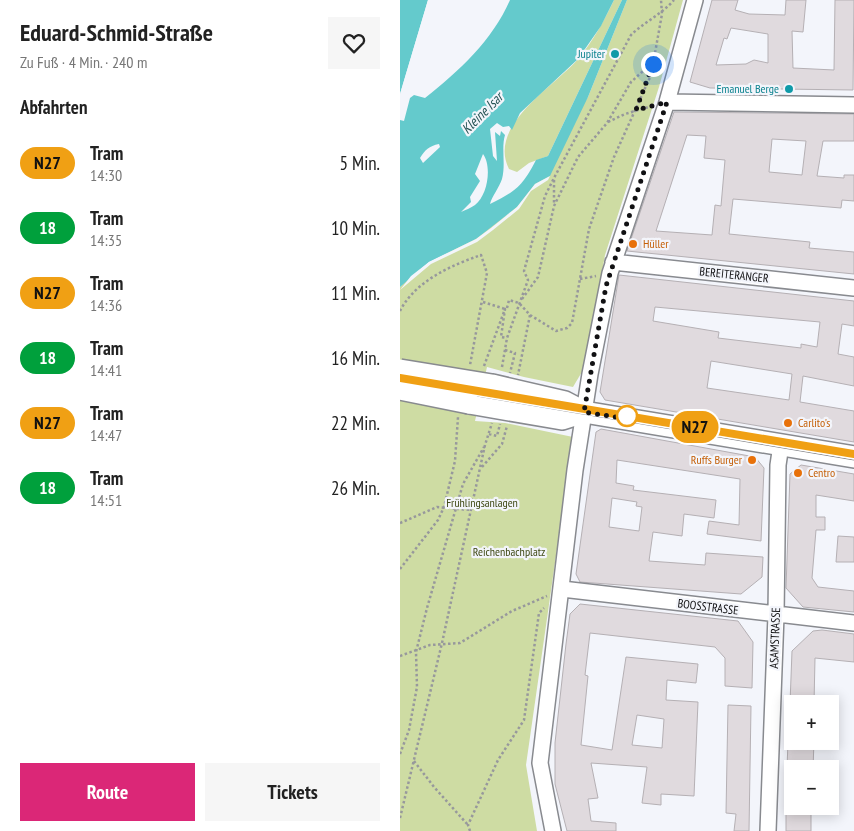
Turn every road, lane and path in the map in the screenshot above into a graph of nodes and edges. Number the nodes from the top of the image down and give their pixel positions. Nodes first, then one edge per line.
1 (661, 0) edge
2 (674, 0) edge
3 (695, 0) edge
4 (662, 14) junction
5 (655, 53) junction
6 (667, 102) junction
7 (854, 105) edge
8 (636, 110) junction
9 (607, 123) junction
10 (554, 178) junction
11 (554, 206) junction
12 (613, 262) junction
13 (854, 288) edge
14 (483, 302) junction
15 (519, 303) junction
16 (506, 309) junction
17 (400, 311) edge
18 (530, 315) junction
19 (507, 338) junction
20 (505, 350) junction
21 (471, 363) junction
22 (400, 370) edge
23 (468, 372) dead end
24 (501, 377) junction
25 (517, 381) dead end
26 (400, 389) edge
27 (459, 411) dead end
28 (584, 412) junction
29 (490, 414) junction
30 (509, 417) dead end
31 (489, 434) junction
32 (497, 436) dead end
33 (781, 445) junction
34 (485, 446) junction
35 (854, 457) edge
36 (481, 468) junction
37 (444, 507) junction
38 (456, 508) junction
39 (471, 510) junction
40 (400, 523) edge
41 (400, 568) edge
42 (562, 589) junction
43 (545, 607) dead end
44 (776, 615) junction
45 (854, 622) edge
46 (442, 644) junction
47 (416, 652) junction
48 (400, 656) edge
49 (400, 754) edge
50 (414, 761) junction
51 (400, 818) edge
52 (468, 825) junction
53 (470, 831) edge
54 (554, 831) edge
55 (768, 831) edge

1 - 4 path
2 - 4 path
3 - 6 street
4 - 5 path
4 - 10 path
5 - 8 path
5 - 9 path
6 - 7 street
6 - 8 path
6 - 12 street
8 - 9 path
8 - 18 path
9 - 11 path
10 - 11 path
10 - 15 path
11 - 15 path
12 - 13 street, BEREITERANGER
12 - 28 street
14 - 16 path
14 - 17 path
14 - 21 path
15 - 16 path
15 - 18 path
15 - 19 path
16 - 19 path
16 - 21 path
18 - 25 path
19 - 20 path
20 - 24 path
20 - 24 path
21 - 23 path
22 - 24 main road, bridge
24 - 28 main road
26 - 29 main road, bridge
27 - 37 path
28 - 29 main road
28 - 33 main road
28 - 42 street
29 - 31 path
30 - 36 path
31 - 32 path
31 - 34 path
33 - 35 main road
33 - 44 street, ASAMSTRASSE
34 - 36 path
34 - 38 path
36 - 39 path
37 - 38 path
37 - 40 path
37 - 41 path
38 - 39 path
38 - 47 path
39 - 46 path
42 - 44 street, BOOSSTRASSE
42 - 46 path
42 - 54 street
43 - 52 path
44 - 45 street, BOOSSTRASSE
44 - 55 street, ASAMSTRASSE
46 - 47 path
46 - 50 path
47 - 48 path
47 - 49 path
50 - 51 path
50 - 52 path
52 - 53 path

